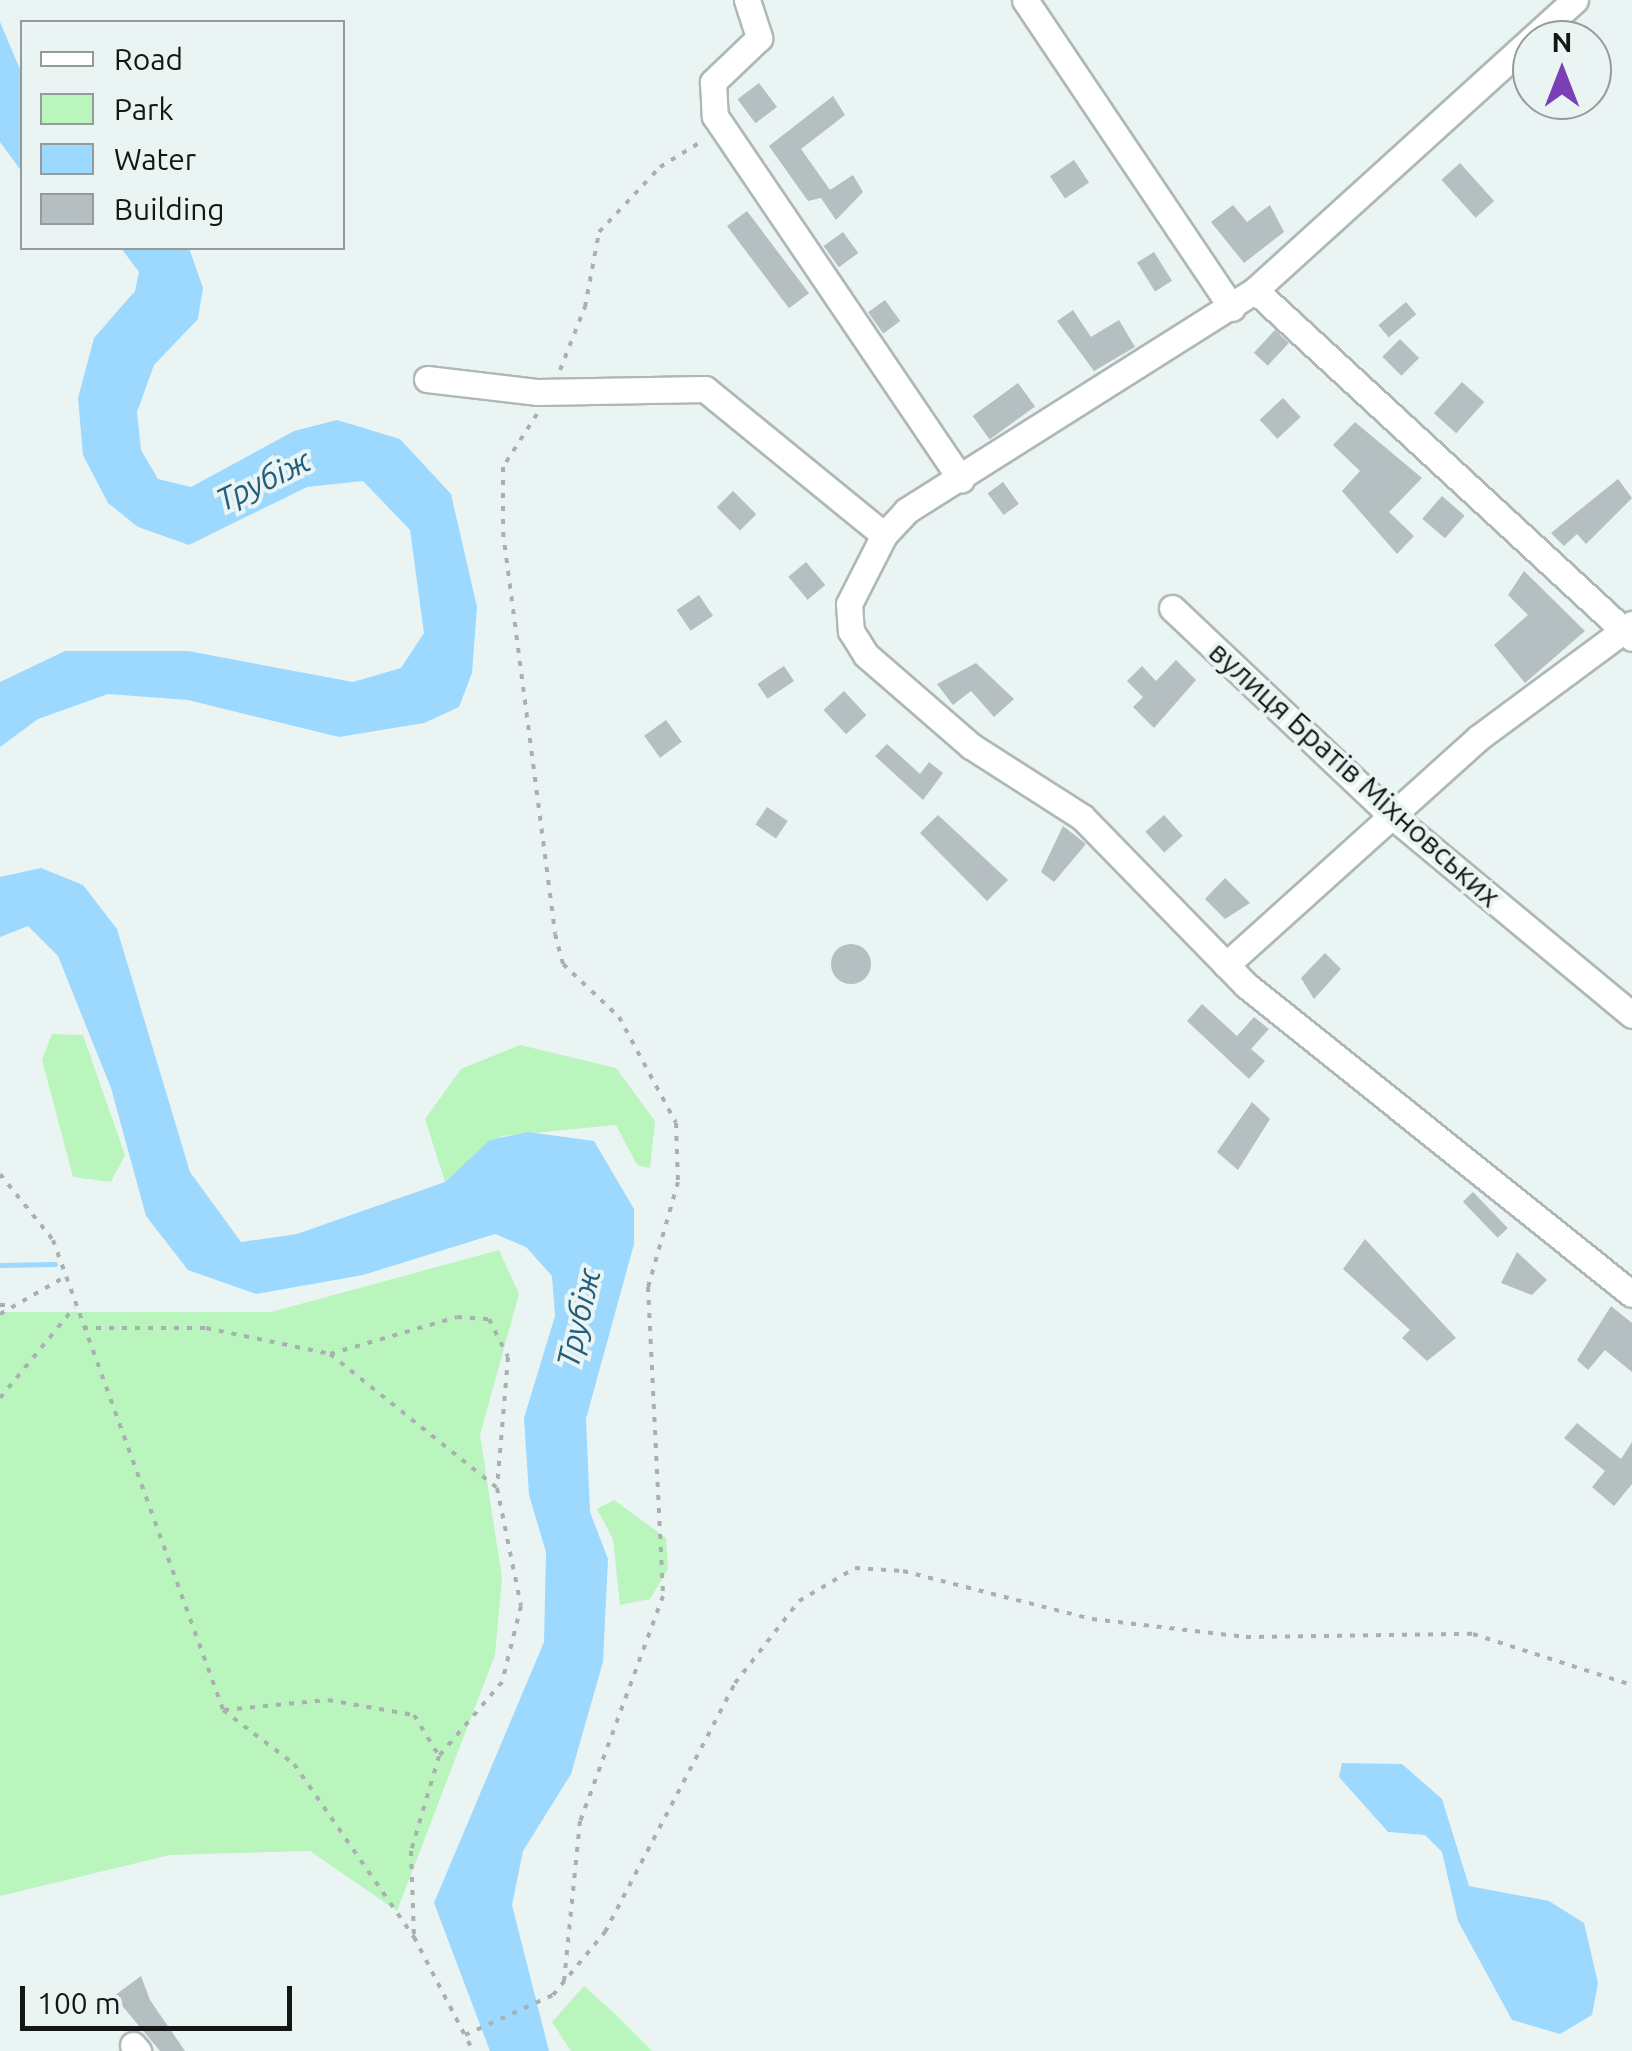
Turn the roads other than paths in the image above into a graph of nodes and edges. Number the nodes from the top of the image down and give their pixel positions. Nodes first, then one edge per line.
1 (747, 0) edge
2 (1025, 0) edge
3 (1575, 0) edge
4 (1255, 290) junction
5 (1232, 308) junction
6 (426, 379) dead end
7 (961, 479) junction
8 (884, 535) junction
9 (1172, 608) dead end
10 (1629, 630) edge
11 (1390, 815) junction
12 (1226, 965) junction
13 (1632, 1015) edge
14 (1632, 1294) edge

1 - 7 street
2 - 5 street
3 - 4 street
4 - 5 street
4 - 10 street
5 - 7 street
6 - 8 street
7 - 8 street
8 - 12 street
9 - 11 street, вулиця Братів Міхновських
10 - 11 street
11 - 12 street
11 - 13 street, вулиця Братів Міхновських
12 - 14 street

